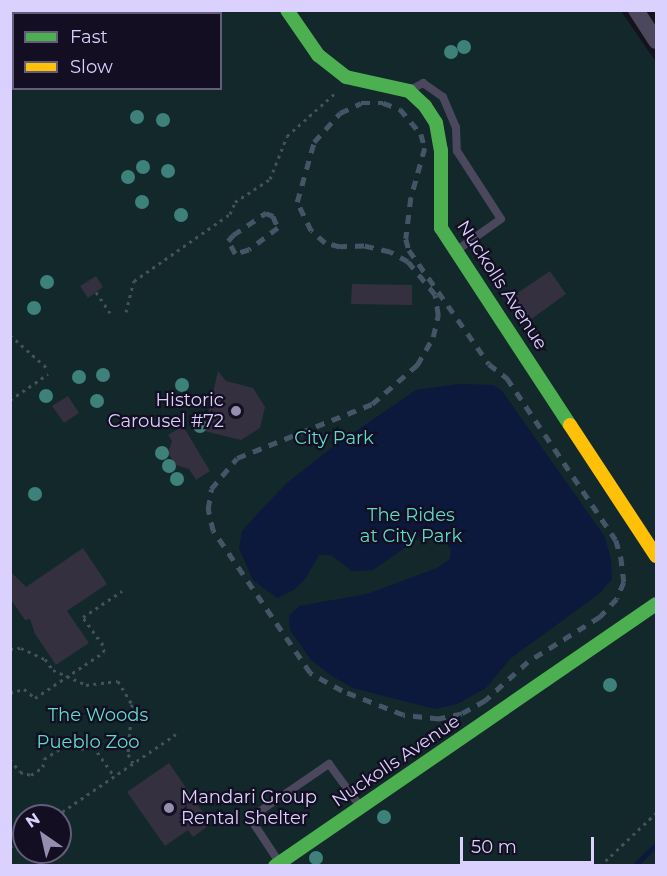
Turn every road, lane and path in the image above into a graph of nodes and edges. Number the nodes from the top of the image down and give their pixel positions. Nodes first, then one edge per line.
1 (287, 10) edge
2 (636, 10) edge
3 (657, 41) edge
4 (346, 77) junction
5 (410, 91) junction
6 (457, 250) junction
7 (96, 292) dead end
8 (126, 312) dead end
9 (110, 313) dead end
10 (10, 335) edge
11 (48, 369) dead end
12 (48, 374) dead end
13 (10, 400) edge
14 (657, 556) edge
15 (122, 591) dead end
16 (657, 604) edge
17 (10, 649) edge
18 (67, 677) junction
19 (10, 693) edge
20 (176, 734) dead end
21 (10, 759) edge
22 (133, 763) junction
23 (114, 776) junction
24 (72, 805) edge
25 (360, 807) junction
26 (657, 813) edge
27 (277, 864) edge
28 (600, 866) edge

1 - 4 street
2 - 3 street
4 - 5 street
4 - 8 path
5 - 6 street, Nuckolls Avenue
5 - 6 lane
6 - 14 street, Nuckolls Avenue
7 - 9 path
10 - 11 path
12 - 13 path
15 - 18 path
16 - 25 street, Nuckolls Avenue
17 - 18 path
18 - 19 path
18 - 22 path
20 - 22 path
21 - 23 path
22 - 23 path
23 - 24 path
25 - 27 street, Nuckolls Avenue
25 - 27 lane
26 - 28 path

